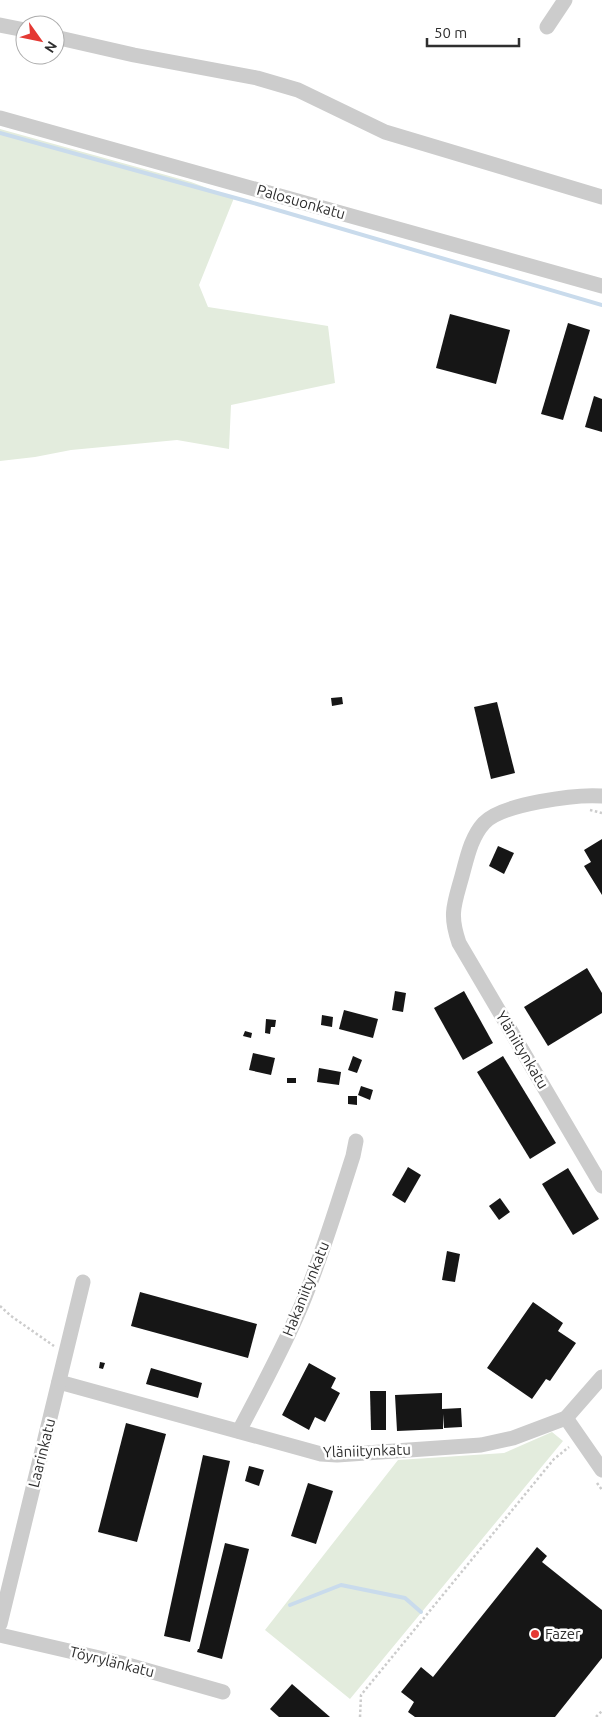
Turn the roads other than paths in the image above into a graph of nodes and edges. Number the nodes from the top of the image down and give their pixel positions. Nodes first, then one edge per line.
1 (566, 0) edge
2 (0, 25) edge
3 (547, 27) dead end
4 (15, 28) edge
5 (65, 39) edge
6 (0, 118) edge
7 (602, 197) edge
8 (602, 286) edge
9 (602, 796) edge
10 (356, 1141) dead end
11 (602, 1186) edge
12 (83, 1282) dead end
13 (602, 1376) edge
14 (59, 1382) junction
15 (566, 1418) junction
16 (239, 1430) junction
17 (602, 1470) edge
18 (0, 1624) edge
19 (0, 1636) edge
20 (223, 1692) dead end

1 - 3 street
2 - 4 street
5 - 7 street
6 - 8 street, Palosuonkatu
9 - 11 street, Yläniitynkatu
10 - 16 street, Hakaniitynkatu
12 - 14 street, Laarinkatu
13 - 15 street, Yläniitynkatu
14 - 16 street, Yläniitynkatu
14 - 18 street, Laarinkatu
15 - 16 street, Yläniitynkatu
15 - 17 street
19 - 20 street, Töyrylänkatu

